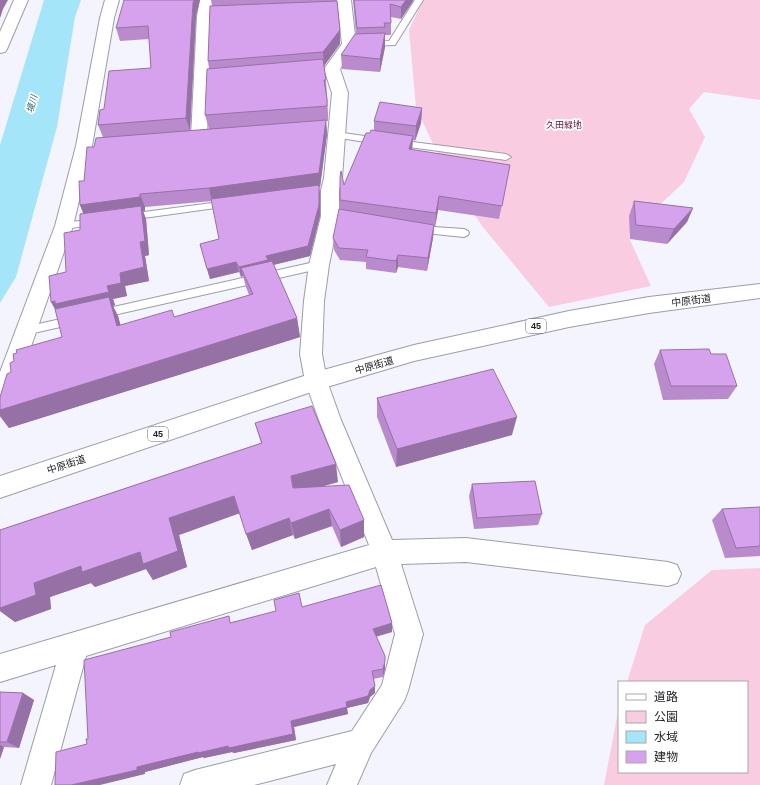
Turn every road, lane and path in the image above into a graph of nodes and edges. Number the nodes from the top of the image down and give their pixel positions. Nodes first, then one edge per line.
1 (21, 0) edge
2 (112, 0) edge
3 (206, 0) edge
4 (419, 0) edge
5 (342, 7) edge
6 (349, 44) junction
7 (0, 49) edge
8 (331, 130) junction
9 (199, 137) edge
10 (506, 157) dead end
11 (237, 203) edge
12 (120, 218) edge
13 (104, 221) edge
14 (64, 226) junction
15 (409, 228) edge
16 (464, 233) dead end
17 (319, 265) junction
18 (760, 291) edge
19 (25, 331) junction
20 (316, 381) junction
21 (0, 404) edge
22 (0, 487) edge
23 (385, 552) junction
24 (668, 574) dead end
25 (75, 645) junction
26 (0, 668) edge
27 (361, 743) junction
28 (36, 785) edge
29 (195, 785) edge
30 (342, 785) edge

1 - 7 street
2 - 14 street
3 - 9 street
4 - 6 lane
5 - 6 street
6 - 8 street
8 - 10 lane
8 - 17 street
11 - 12 lane
13 - 14 lane
14 - 19 street
15 - 16 lane
17 - 19 lane
17 - 20 street
18 - 20 street, 中原街道 / 45
19 - 21 street
20 - 22 street, 中原街道 / 45
20 - 23 street
23 - 24 street
23 - 25 street
23 - 27 street
25 - 26 street
25 - 28 street
27 - 29 street
27 - 30 street

